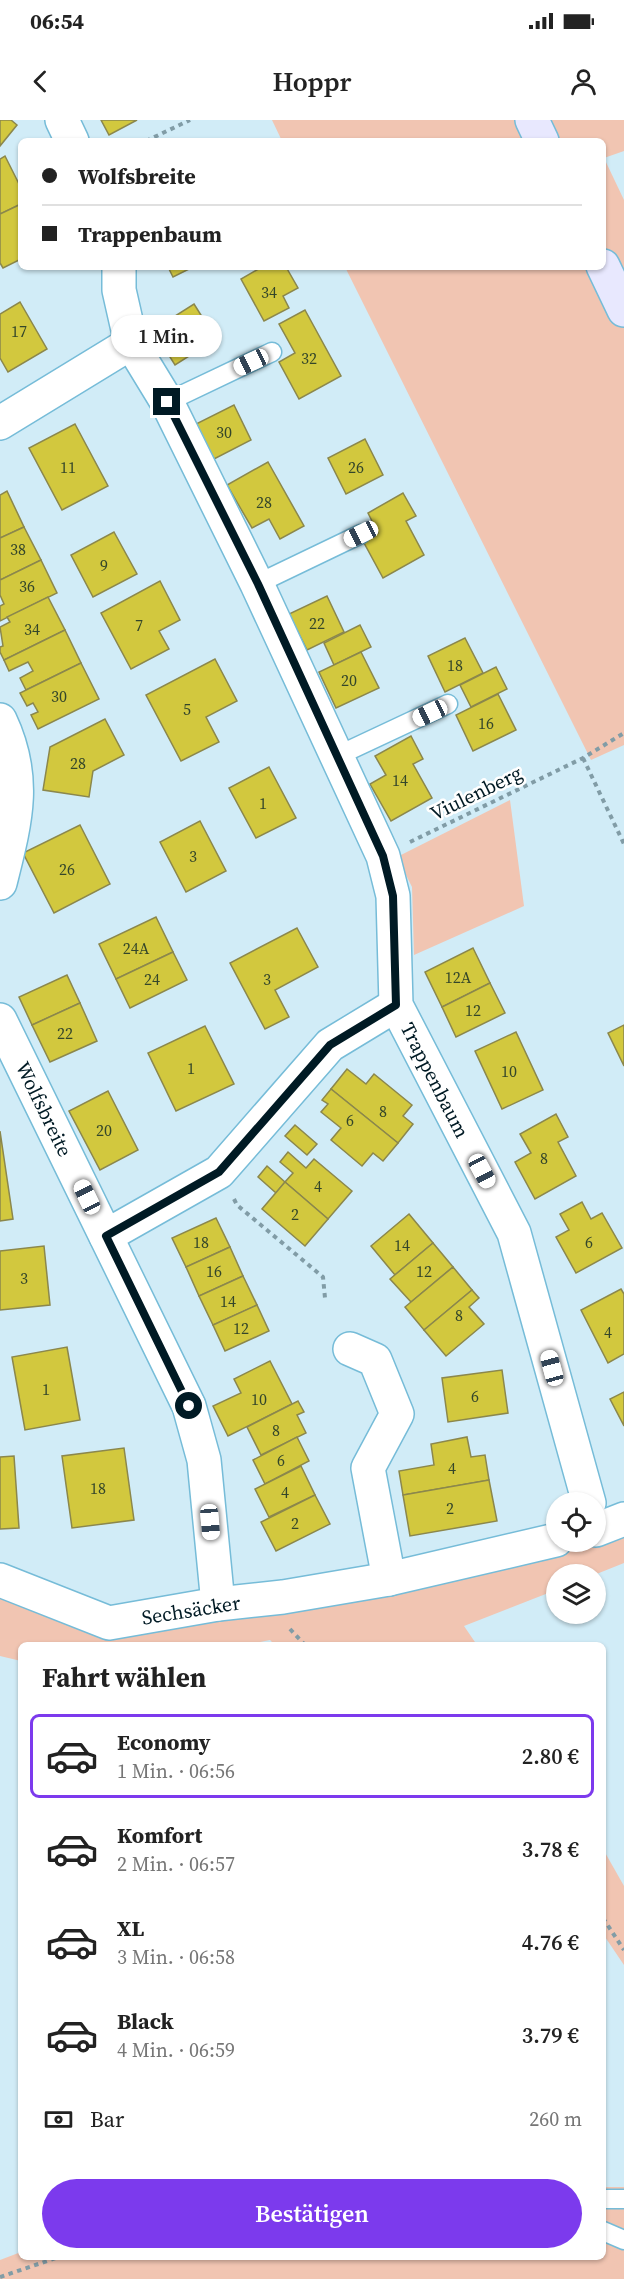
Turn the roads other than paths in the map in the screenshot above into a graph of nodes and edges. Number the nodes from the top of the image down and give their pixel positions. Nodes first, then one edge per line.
1 (62, 120) edge
2 (532, 120) edge
3 (71, 138) edge
4 (541, 138) edge
5 (119, 270) edge
6 (605, 270) edge
7 (624, 309) edge
8 (131, 343) junction
9 (272, 352) dead end
10 (167, 402) junction
11 (0, 423) edge
12 (361, 534) dead end
13 (258, 584) junction
14 (448, 704) dead end
15 (0, 720) edge
16 (335, 757) junction
17 (0, 883) edge
18 (396, 1005) junction
19 (0, 1020) edge
20 (106, 1236) junction
21 (350, 1349) dead end
22 (591, 1492) edge
23 (546, 1542) edge
24 (389, 1579) junction
25 (0, 1580) edge
26 (218, 1604) junction
27 (606, 2199) edge
28 (624, 2199) edge
29 (606, 2232) edge
30 (624, 2240) edge

1 - 3 street
2 - 4 main road
5 - 8 street, Trappenbaum
6 - 7 main road
8 - 10 street, Trappenbaum
8 - 11 street
9 - 10 lane
10 - 13 street, Trappenbaum
12 - 13 lane
13 - 16 street, Trappenbaum
14 - 16 lane
15 - 17 street
16 - 18 street, Trappenbaum
18 - 20 street
18 - 22 street, Trappenbaum
19 - 20 street, Wolfsbreite
20 - 26 street, Wolfsbreite
21 - 24 street
23 - 24 street, Sechsäcker
24 - 26 street, Sechsäcker
25 - 26 street, Sechsäcker
27 - 28 lane
29 - 30 lane

